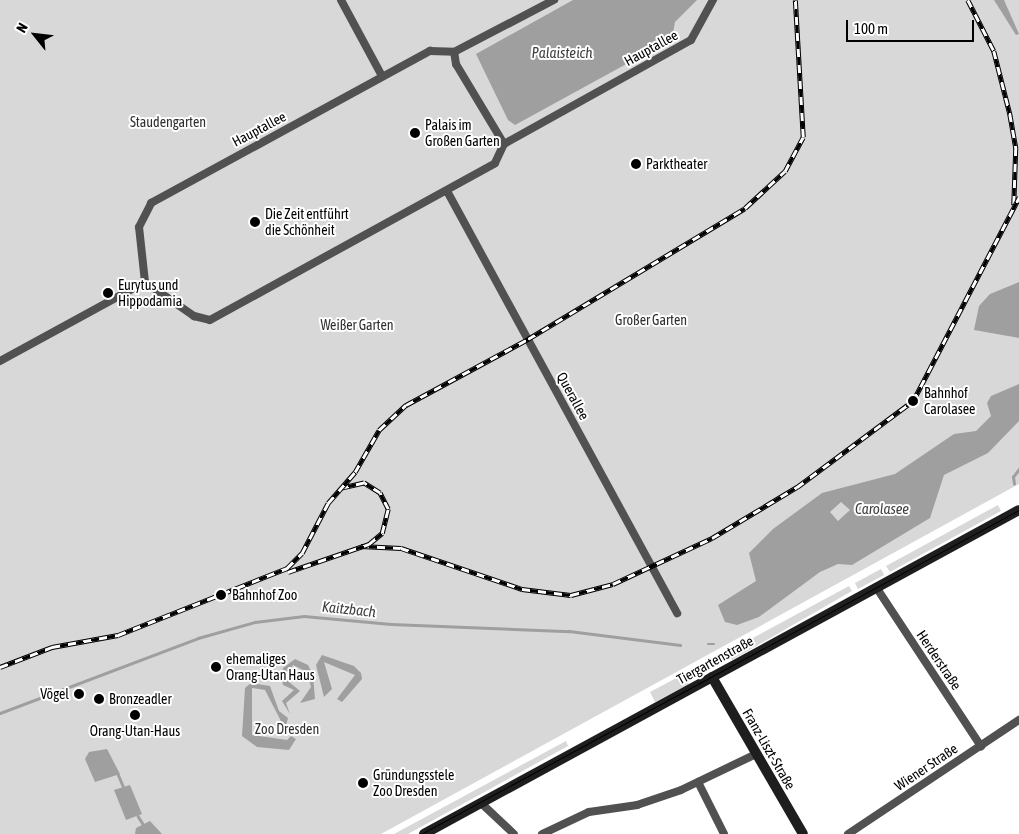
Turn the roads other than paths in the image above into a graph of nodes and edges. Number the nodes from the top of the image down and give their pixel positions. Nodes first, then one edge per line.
1 (341, 0) edge
2 (554, 0) edge
3 (712, 0) edge
4 (454, 52) junction
5 (382, 76) junction
6 (504, 144) junction
7 (446, 190) junction
8 (145, 282) junction
9 (0, 361) edge
10 (1019, 510) edge
11 (876, 588) junction
12 (677, 613) dead end
13 (712, 677) junction
14 (1019, 720) edge
15 (981, 746) junction
16 (756, 754) junction
17 (698, 782) junction
18 (481, 803) junction
19 (424, 834) edge
20 (514, 834) edge
21 (542, 834) edge
22 (724, 834) edge
23 (803, 834) edge
24 (848, 834) edge

1 - 5 street
2 - 4 street, Hauptallee
3 - 6 street, Hauptallee
4 - 5 street, Hauptallee
4 - 6 street
5 - 8 street, Hauptallee
6 - 7 street
7 - 8 street
7 - 12 street, Querallee
8 - 9 street
10 - 11 main road, Tiergartenstraße
11 - 13 main road, Tiergartenstraße
11 - 15 street, Herderstraße
13 - 16 main road, Franz-Liszt-Straße
13 - 18 main road, Tiergartenstraße
14 - 15 street, Wiener Straße
15 - 24 street, Wiener Straße
16 - 17 street
16 - 23 main road, Franz-Liszt-Straße
17 - 21 street
17 - 22 street
18 - 19 main road, Tiergartenstraße
18 - 20 street

